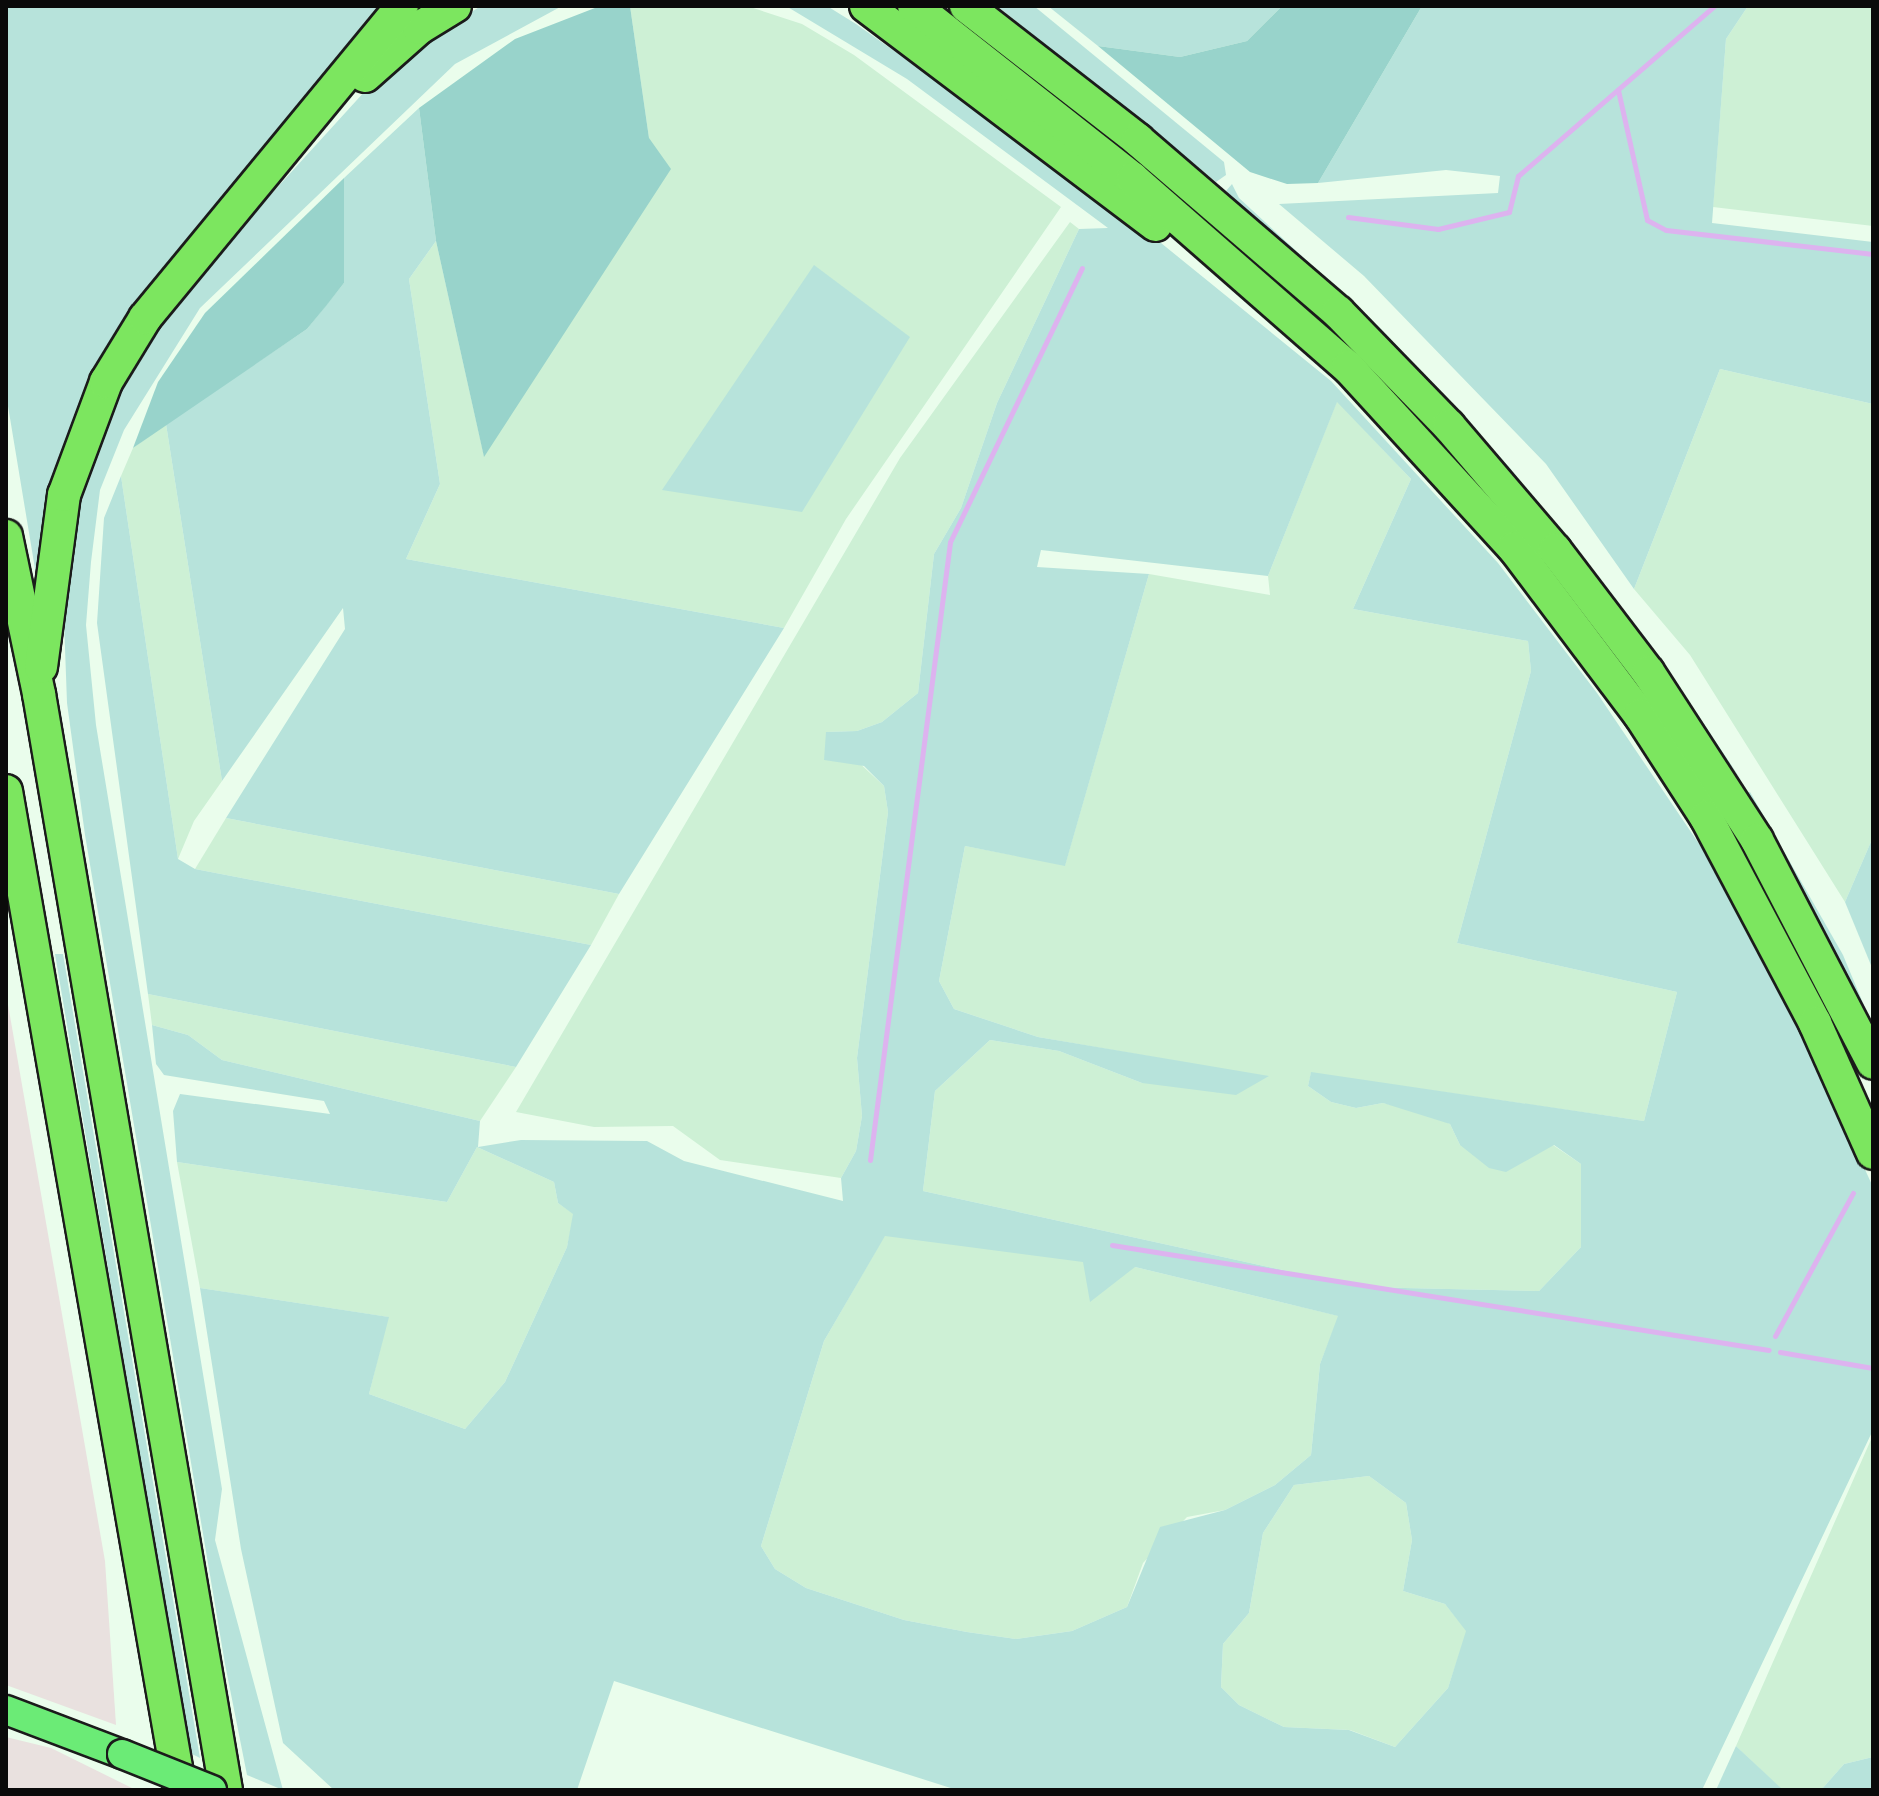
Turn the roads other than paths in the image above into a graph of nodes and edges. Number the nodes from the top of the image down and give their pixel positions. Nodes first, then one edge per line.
1 (402, 6) edge
2 (455, 6) edge
3 (847, 6) edge
4 (866, 6) edge
5 (914, 6) edge
6 (966, 6) edge
7 (992, 104) junction
8 (303, 126) junction
9 (1348, 367) junction
10 (6, 536) edge
11 (39, 694) junction
12 (6, 791) edge
13 (1873, 1063) edge
14 (1873, 1153) edge
15 (6, 1710) edge
16 (180, 1790) edge
17 (212, 1790) edge
18 (226, 1790) edge

1 - 8 highway
2 - 8 highway
3 - 7 highway
4 - 7 highway
5 - 9 highway
6 - 13 highway
7 - 9 highway
8 - 11 highway
9 - 14 highway
10 - 11 highway
11 - 18 highway
12 - 16 highway
15 - 17 main road, bridge

